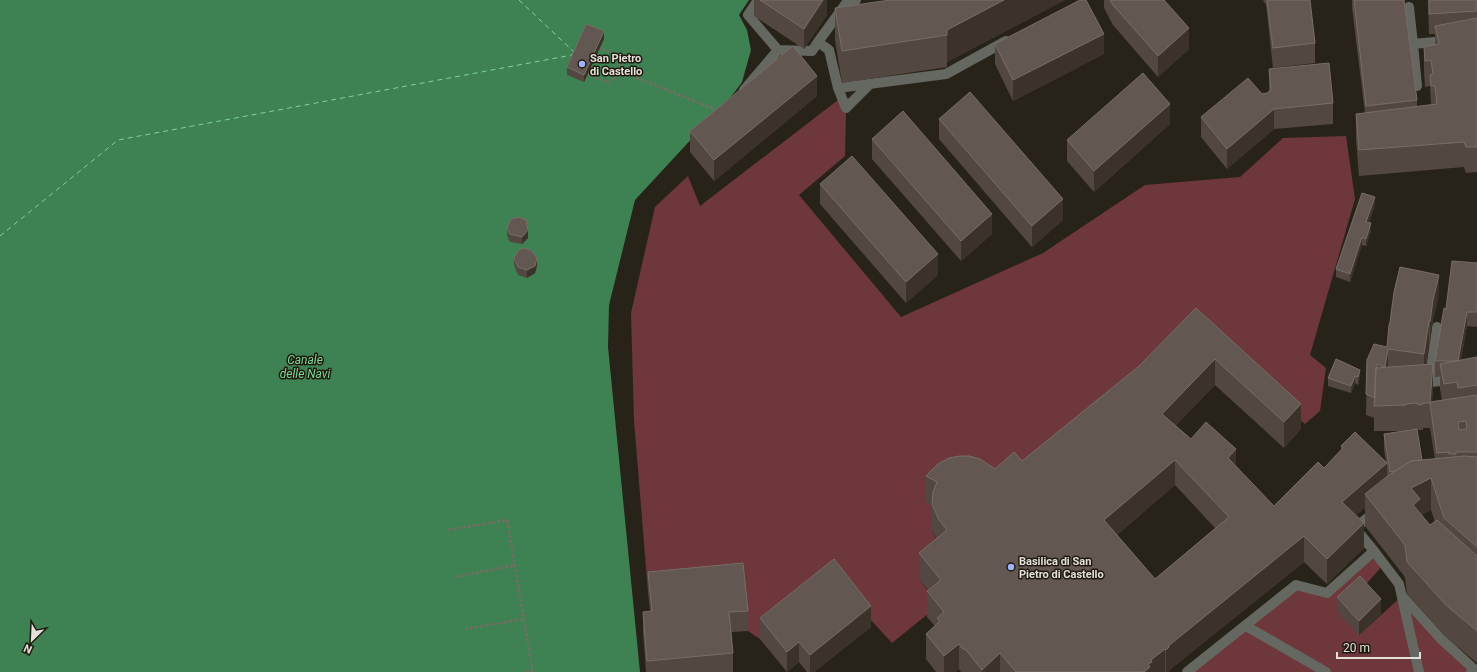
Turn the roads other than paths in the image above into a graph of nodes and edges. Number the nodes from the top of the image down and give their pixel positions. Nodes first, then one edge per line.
1 (758, 0) edge
2 (856, 0) edge
3 (1409, 7) dead end
4 (1014, 37) edge
5 (1477, 38) edge
6 (818, 42) junction
7 (1413, 44) junction
8 (778, 50) junction
9 (870, 84) junction
10 (1417, 86) edge
11 (838, 88) junction
12 (722, 114) edge
13 (1437, 327) dead end
14 (1477, 378) edge
15 (1406, 383) edge
16 (1429, 383) junction
17 (1386, 503) edge
18 (1374, 551) junction
19 (1402, 596) junction
20 (1246, 626) junction
21 (1187, 672) edge
22 (1326, 672) edge
23 (1419, 672) edge
24 (1471, 672) edge

1 - 8 street
2 - 6 street
3 - 7 street
4 - 9 street
5 - 7 street
6 - 8 street
6 - 11 street
7 - 10 street
8 - 12 street
9 - 11 street
9 - 11 street
13 - 16 street
14 - 16 street
15 - 16 street
17 - 18 street
18 - 19 street
18 - 20 street
19 - 23 street
19 - 24 street
20 - 21 street
20 - 22 street

